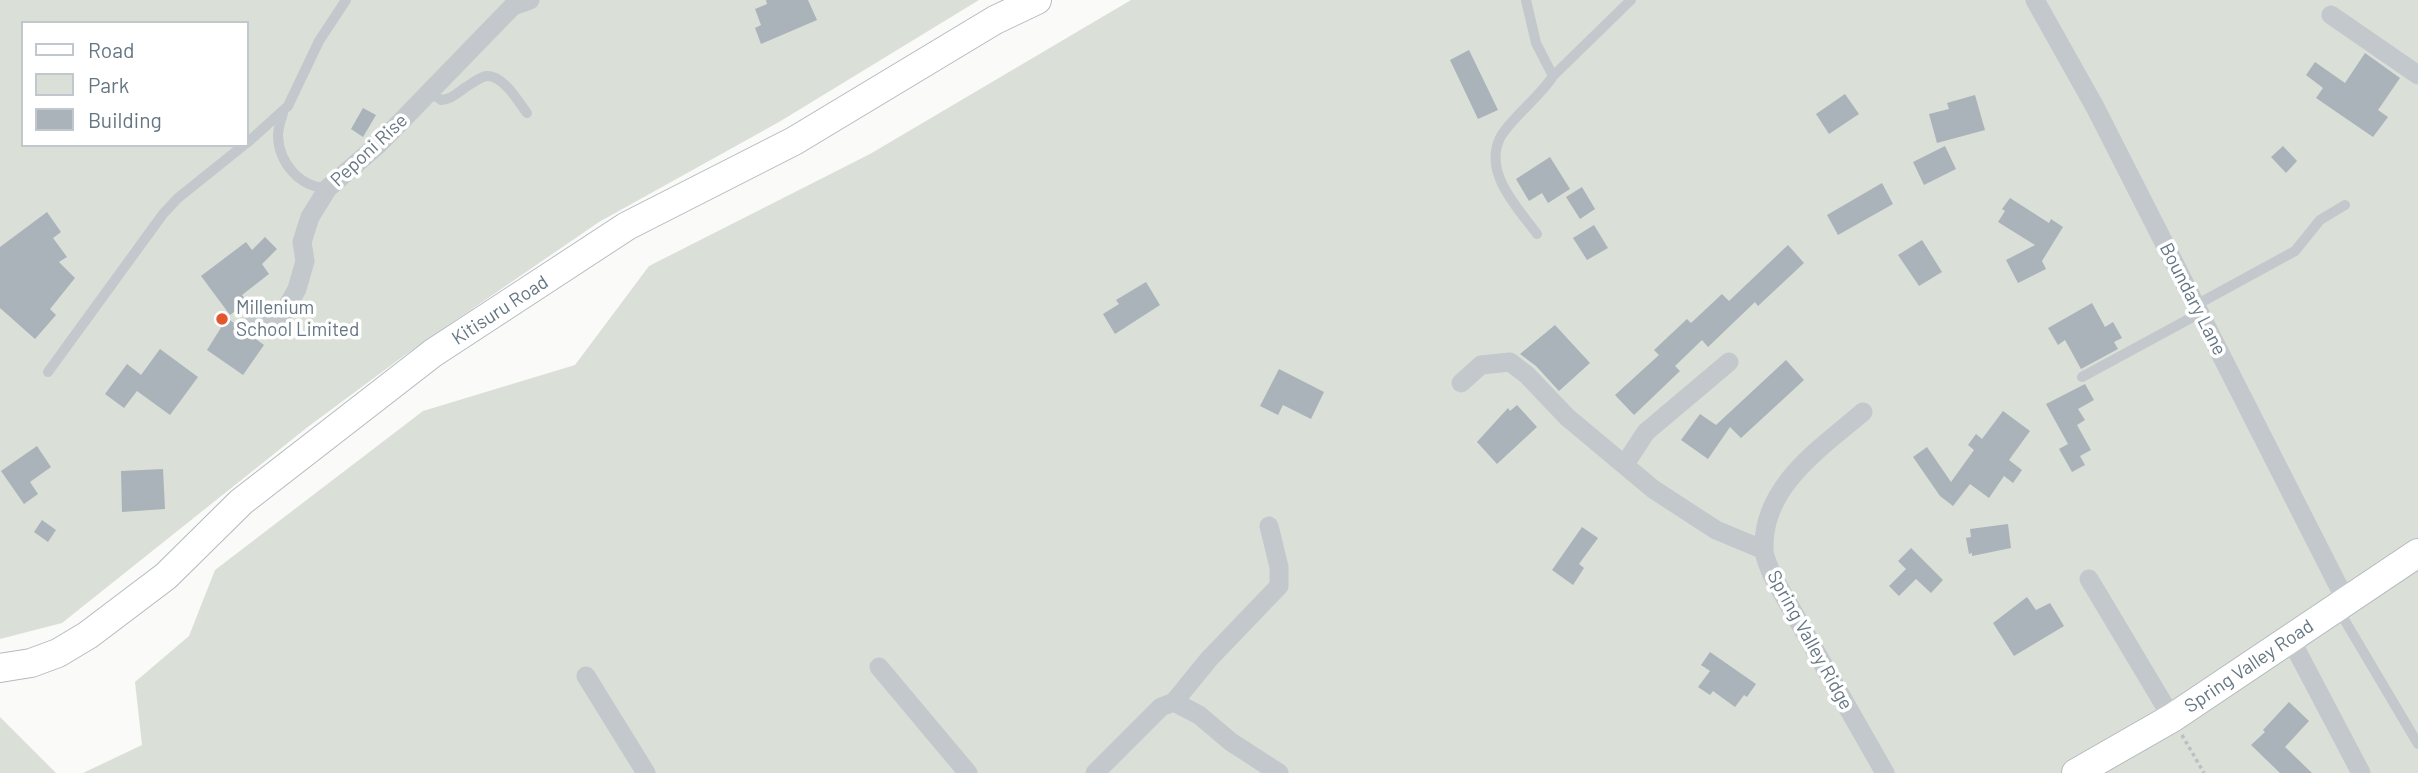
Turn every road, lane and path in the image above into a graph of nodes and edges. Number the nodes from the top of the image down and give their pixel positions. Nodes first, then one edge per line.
1 (346, 0) edge
2 (530, 0) edge
3 (1037, 0) edge
4 (1526, 0) edge
5 (1631, 0) edge
6 (2035, 0) edge
7 (2331, 15) dead end
8 (2418, 75) edge
9 (1553, 76) junction
10 (429, 91) junction
11 (283, 113) junction
12 (527, 113) dead end
13 (248, 142) edge
14 (241, 147) edge
15 (328, 188) junction
16 (2345, 205) dead end
17 (1537, 234) dead end
18 (2198, 309) junction
19 (255, 316) dead end
20 (1729, 362) dead end
21 (48, 372) dead end
22 (2082, 377) dead end
23 (1461, 383) dead end
24 (1863, 412) dead end
25 (1625, 464) junction
26 (1269, 526) dead end
27 (1764, 550) junction
28 (2418, 553) edge
29 (2089, 579) dead end
30 (2342, 604) junction
31 (2290, 638) junction
32 (879, 667) dead end
33 (0, 668) edge
34 (586, 677) dead end
35 (1174, 702) junction
36 (2172, 718) junction
37 (2418, 744) edge
38 (646, 773) edge
39 (968, 773) edge
40 (1095, 773) edge
41 (1279, 773) edge
42 (1885, 773) edge
43 (2076, 773) edge
44 (2204, 773) edge
45 (2361, 773) edge

1 - 11 lane
2 - 10 street, Peponi Rise
3 - 33 street, Kitisuru Road
4 - 9 lane
5 - 9 lane
6 - 18 street, Boundary Lane
7 - 8 street
9 - 17 lane
10 - 12 lane
10 - 15 street, Peponi Rise
11 - 13 lane
11 - 15 lane
14 - 21 lane
15 - 19 street, Peponi Rise
16 - 18 lane
18 - 22 lane
18 - 30 street, Boundary Lane
20 - 25 street
23 - 25 street
24 - 27 street, Spring Valley Ridge
25 - 27 street
26 - 35 street
27 - 42 street, Spring Valley Ridge
28 - 30 street, Spring Valley Road
29 - 36 street
30 - 31 street, Spring Valley Road
30 - 37 lane
31 - 36 street, Spring Valley Road
31 - 45 street
32 - 39 street
34 - 38 street
35 - 40 street
35 - 41 street
36 - 43 street, Spring Valley Road
36 - 44 path

